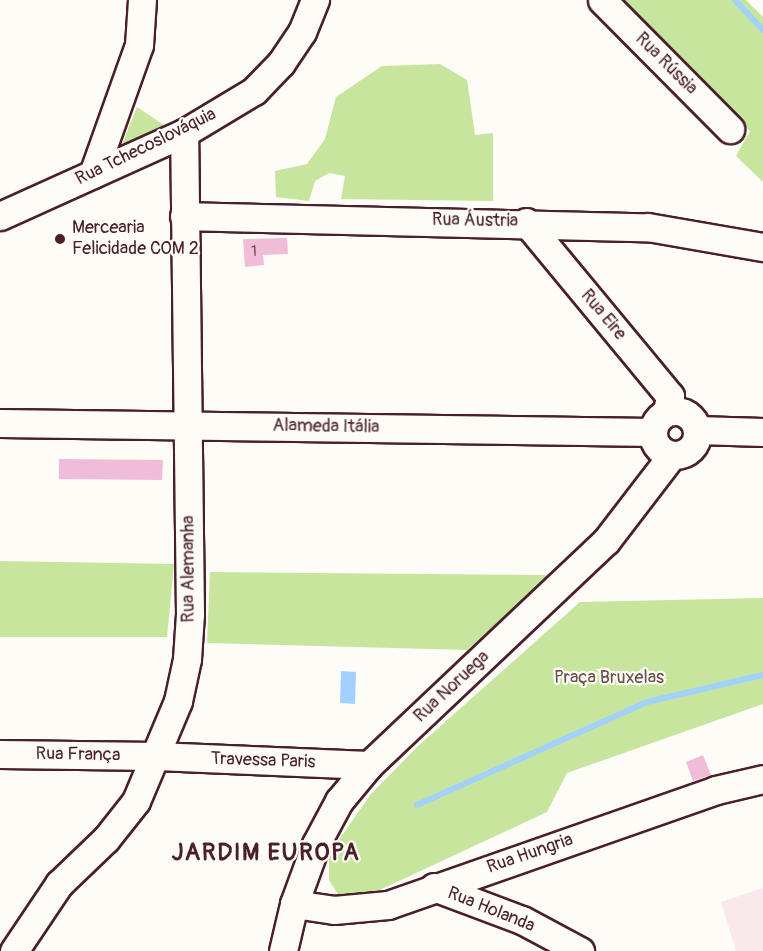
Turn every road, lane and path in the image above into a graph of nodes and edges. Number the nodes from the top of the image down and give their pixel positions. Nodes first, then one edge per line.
1 (142, 0) edge
2 (315, 0) edge
3 (602, 0) edge
4 (730, 129) dead end
5 (184, 133) junction
6 (93, 174) junction
7 (0, 216) edge
8 (184, 216) junction
9 (526, 222) junction
10 (763, 247) edge
11 (660, 422) junction
12 (0, 423) edge
13 (188, 425) junction
14 (697, 430) junction
15 (763, 432) edge
16 (672, 455) junction
17 (0, 754) edge
18 (156, 756) junction
19 (369, 765) junction
20 (763, 779) edge
21 (434, 887) junction
22 (294, 904) junction
23 (14, 951) edge
24 (283, 951) edge
25 (580, 951) edge

1 - 6 street
2 - 5 street, Rua Tchecoslováquia
3 - 4 street, Rua Rússia
5 - 6 street, Rua Tchecoslováquia
5 - 8 street, Rua Alemanha
6 - 7 street, Rua Tchecoslováquia
8 - 9 street, Rua Áustria
8 - 13 street, Rua Alemanha
9 - 10 street, Rua Áustria
9 - 11 street, Rua Eire
11 - 13 street, Alameda Itália
11 - 14 street
11 - 16 street
12 - 13 street, Alameda Itália
13 - 18 street, Rua Alemanha
14 - 15 street
14 - 16 street
16 - 19 street, Rua Noruega
17 - 18 street, Rua França
18 - 19 street, Travessa Paris
18 - 23 street, Rua Alemanha
19 - 22 street, Rua Noruega
20 - 21 street, Rua Hungria
21 - 22 street, Rua Hungria
21 - 25 street, Rua Holanda
22 - 24 street, Rua Noruega

